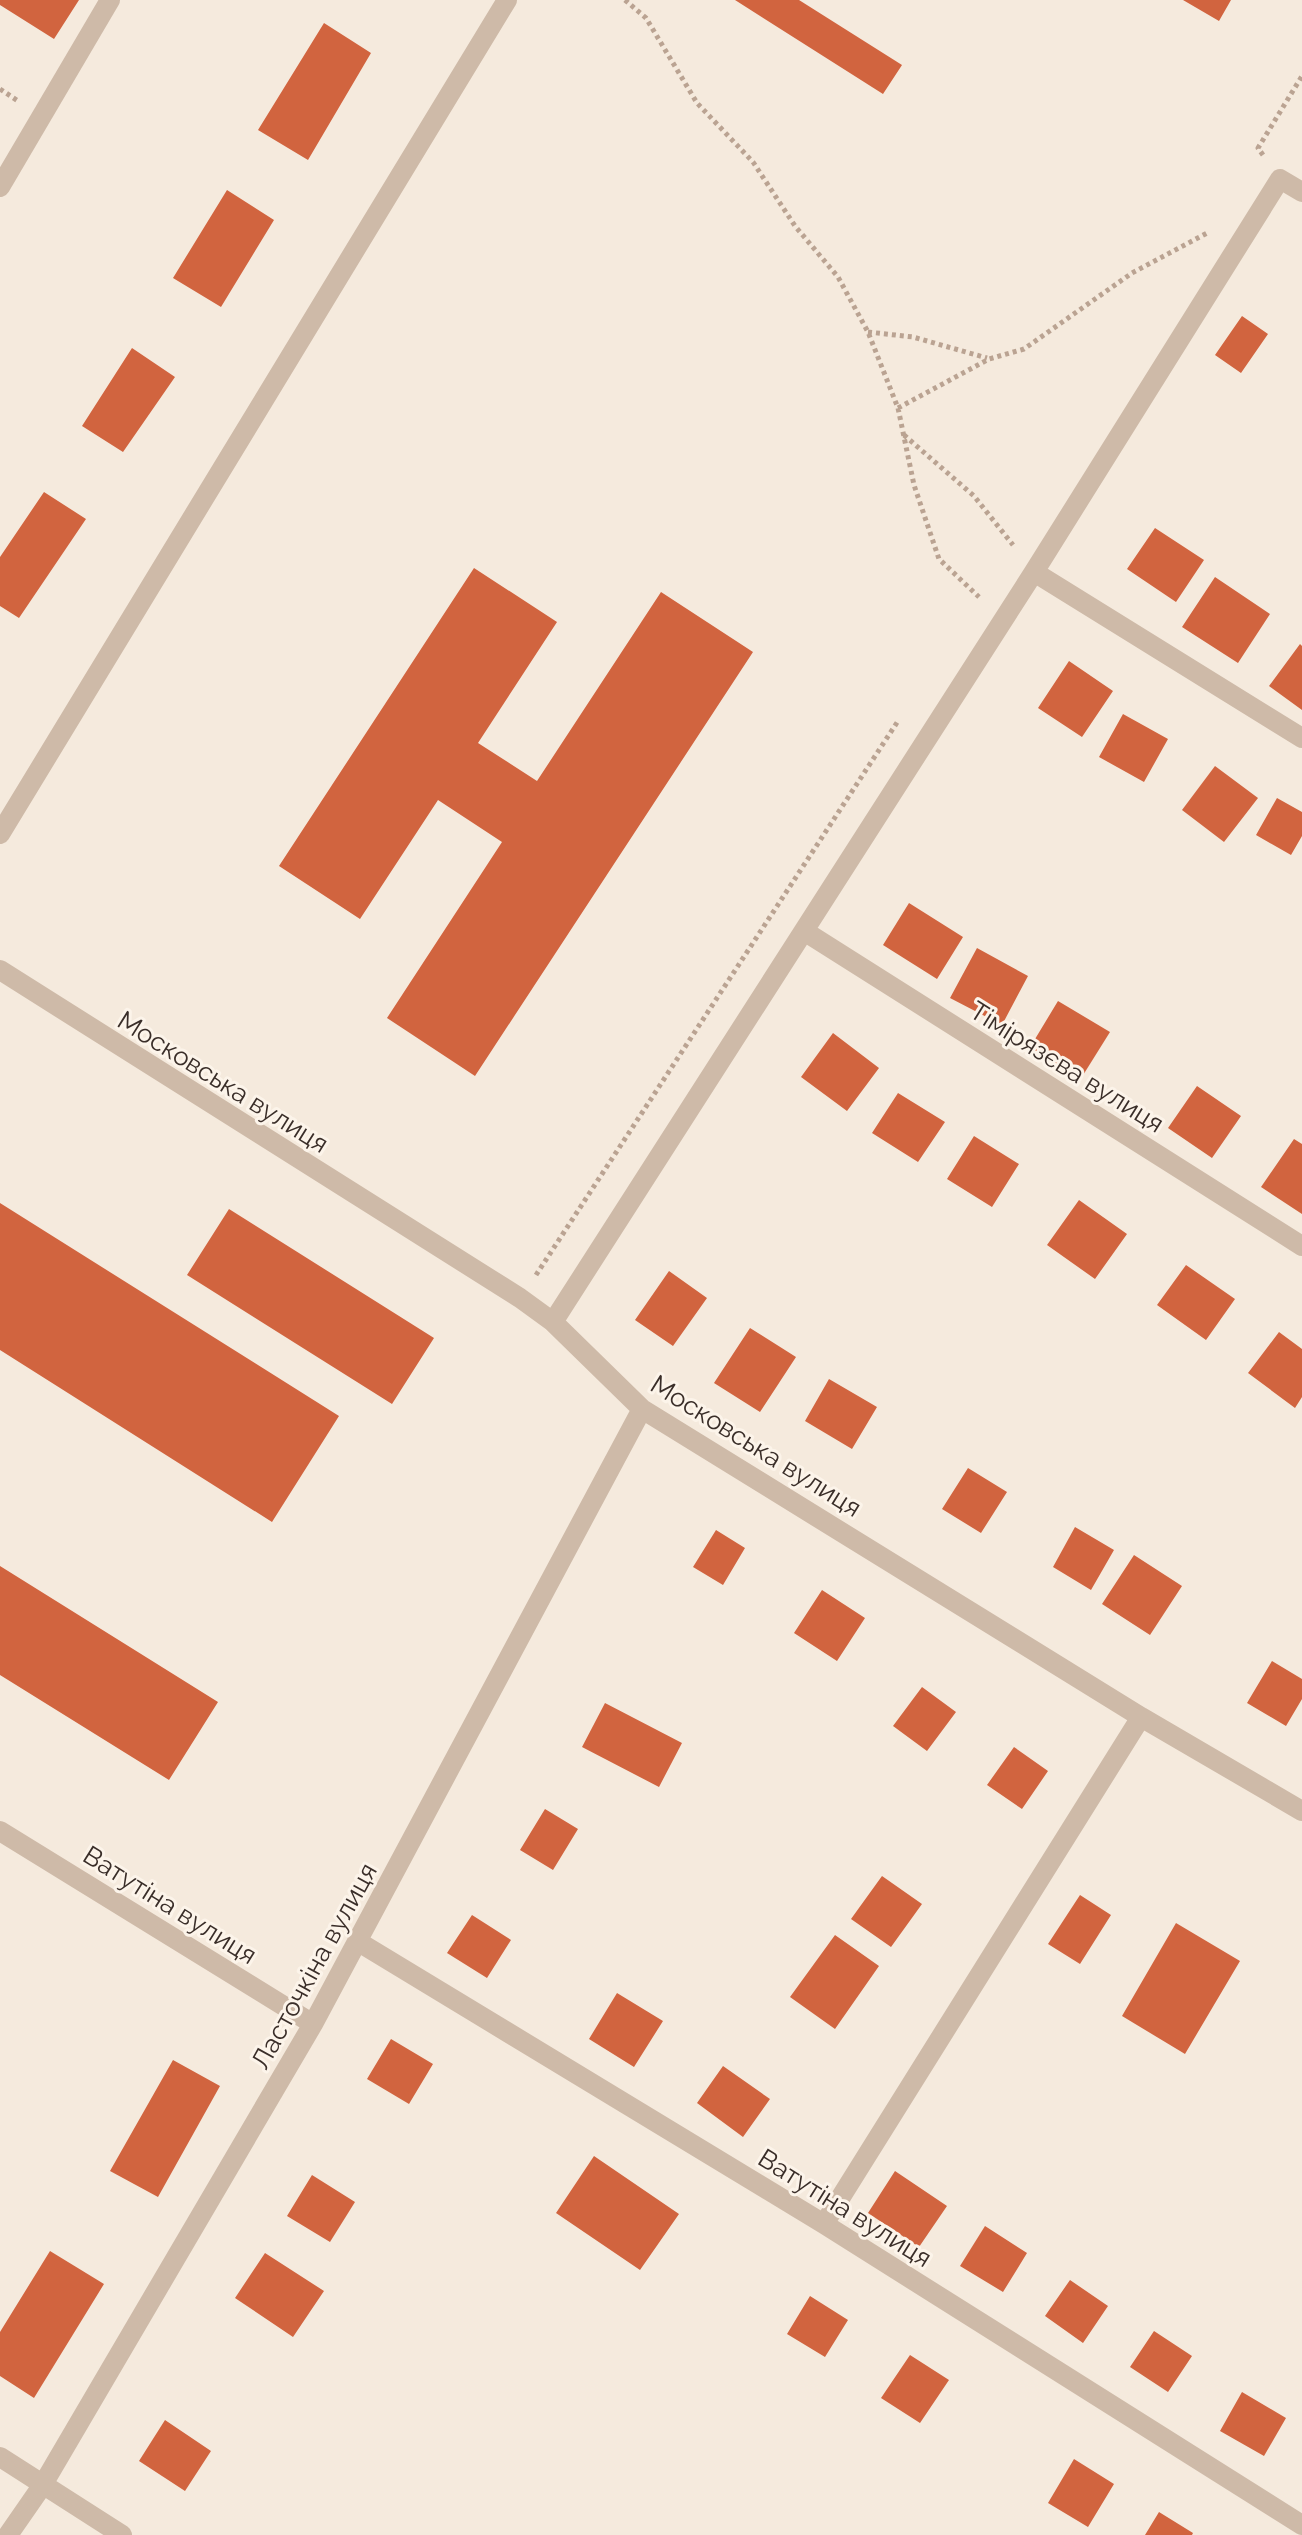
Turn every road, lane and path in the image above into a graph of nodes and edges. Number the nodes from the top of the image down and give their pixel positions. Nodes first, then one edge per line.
1 (110, 0) edge
2 (507, 0) edge
3 (625, 0) edge
4 (1302, 76) edge
5 (1258, 148) junction
6 (1260, 168) dead end
7 (1280, 179) junction
8 (0, 187) edge
9 (1302, 192) edge
10 (1222, 224) dead end
11 (868, 332) junction
12 (989, 359) junction
13 (898, 408) junction
14 (903, 434) junction
15 (1022, 531) dead end
16 (1013, 545) junction
17 (1005, 558) dead end
18 (1034, 572) junction
19 (988, 584) dead end
20 (979, 597) junction
21 (970, 610) dead end
22 (901, 716) dead end
23 (1302, 738) edge
24 (0, 834) edge
25 (804, 931) junction
26 (0, 970) edge
27 (1302, 1246) edge
28 (520, 1298) junction
29 (553, 1322) junction
30 (642, 1409) junction
31 (1141, 1717) junction
32 (1302, 1811) edge
33 (0, 1831) edge
34 (357, 1941) junction
35 (313, 2024) junction
36 (824, 2224) junction
37 (0, 2457) edge
38 (42, 2486) junction
39 (1302, 2525) edge
40 (8, 2535) edge
41 (122, 2535) edge

1 - 8 street
2 - 24 street
3 - 11 path
4 - 5 path
5 - 6 path
5 - 7 path
7 - 9 street
7 - 18 street
10 - 12 path
11 - 12 path
11 - 13 path
12 - 13 path
13 - 14 path
14 - 16 path
14 - 20 path
15 - 16 path
16 - 17 path
18 - 23 street
18 - 25 street
19 - 20 path
20 - 21 path
22 - 28 path
25 - 27 street, Тімірязєва вулиця
25 - 29 street
26 - 28 street, Московська вулиця
28 - 29 street, Московська вулиця
29 - 30 street, Московська вулиця
30 - 31 street, Московська вулиця
30 - 34 street, Ласточкіна вулиця
31 - 32 street, Московська вулиця
31 - 36 street
33 - 35 street, Ватутіна вулиця
34 - 35 street, Ласточкіна вулиця
34 - 36 street, Ватутіна вулиця
35 - 38 street, Ласточкіна вулиця
36 - 39 street, Ватутіна вулиця
37 - 38 street
38 - 40 street, Ласточкіна вулиця
38 - 41 street

